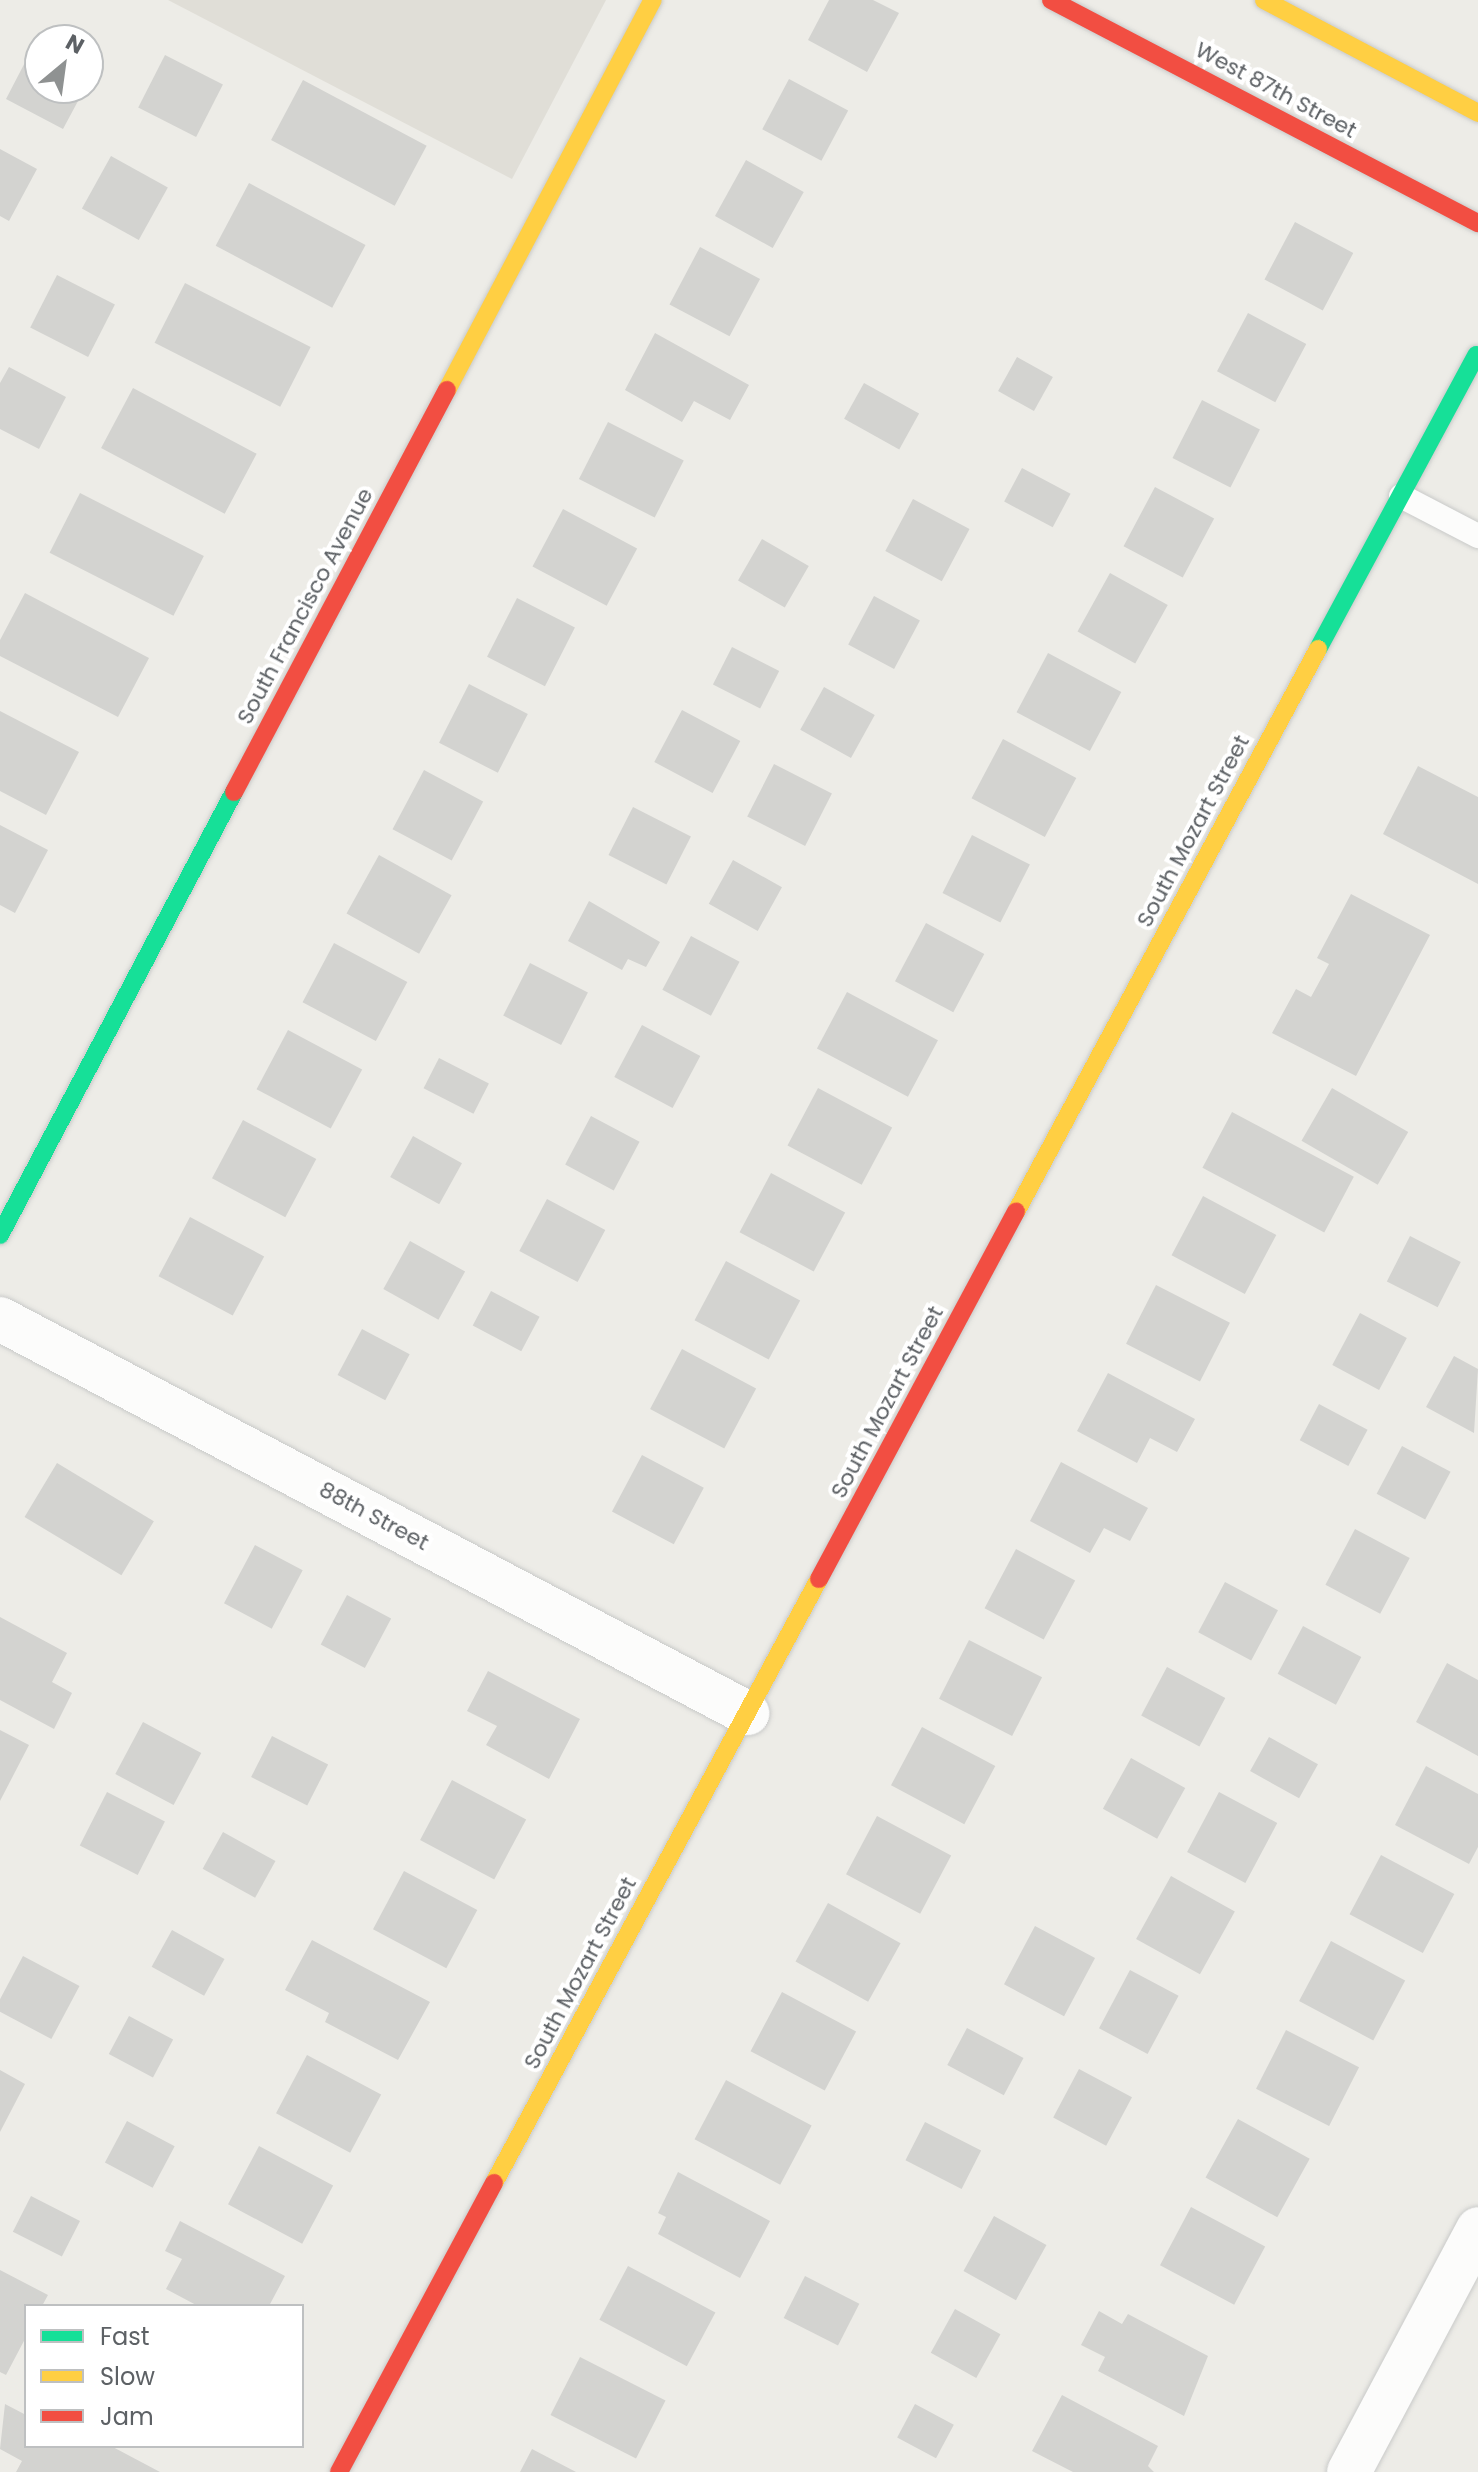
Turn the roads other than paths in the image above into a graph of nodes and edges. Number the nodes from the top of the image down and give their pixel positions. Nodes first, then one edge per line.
1 (653, 0) edge
2 (1051, 0) edge
3 (1264, 0) edge
4 (1478, 113) edge
5 (1478, 223) edge
6 (1476, 355) dead end
7 (1401, 496) junction
8 (1478, 536) edge
9 (0, 1235) edge
10 (0, 1319) edge
11 (747, 1713) junction
12 (1478, 2229) edge
13 (339, 2472) edge
14 (1349, 2472) edge

1 - 9 street, South Francisco Avenue
2 - 5 street, West 87th Street
3 - 4 street
6 - 7 street, South Mozart Street
7 - 8 lane
7 - 11 street, South Mozart Street
10 - 11 street, 88th Street
11 - 13 street, South Mozart Street
12 - 14 street

